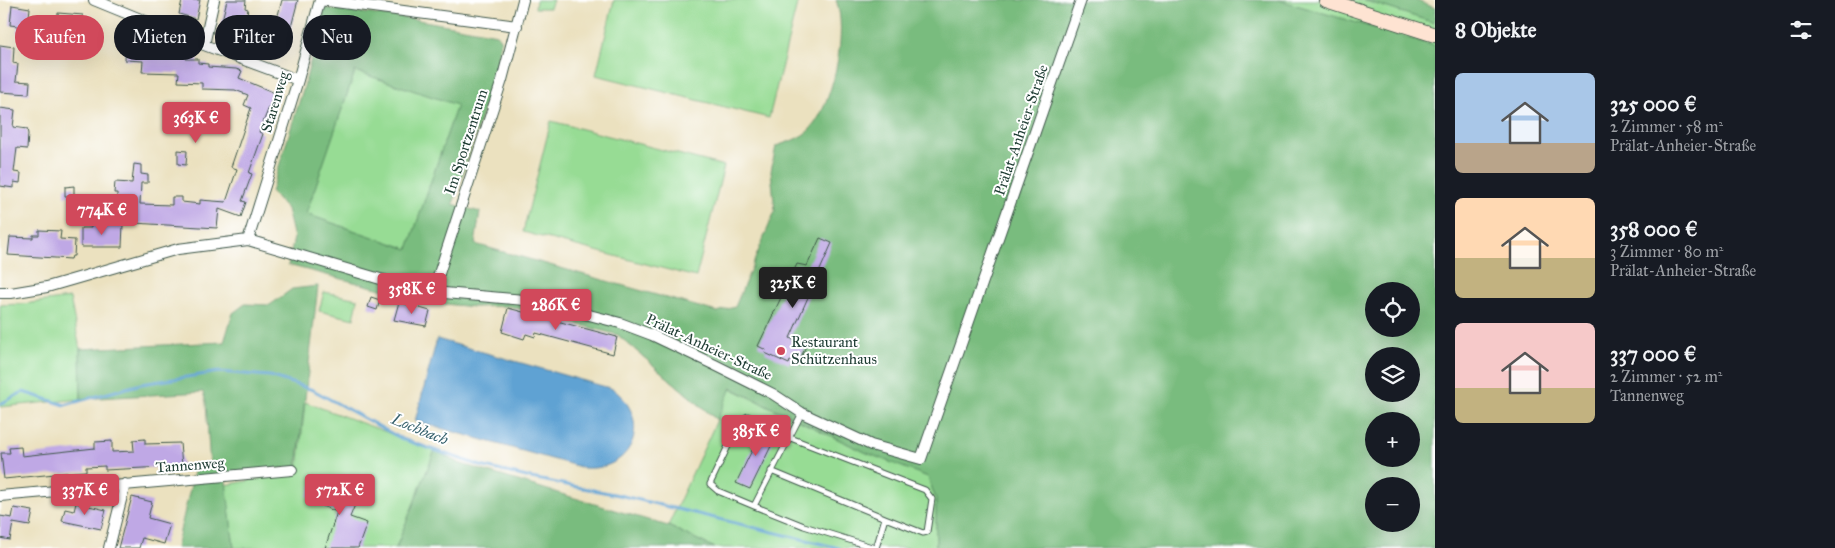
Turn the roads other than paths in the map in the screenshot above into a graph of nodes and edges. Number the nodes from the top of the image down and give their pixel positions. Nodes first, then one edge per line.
1 (94, 0) edge
2 (214, 0) edge
3 (320, 0) edge
4 (523, 0) edge
5 (1081, 0) edge
6 (1326, 0) edge
7 (111, 3) edge
8 (138, 15) edge
9 (517, 26) junction
10 (1435, 35) edge
11 (205, 40) edge
12 (205, 45) edge
13 (298, 80) junction
14 (248, 240) junction
15 (0, 292) edge
16 (433, 292) junction
17 (802, 413) junction
18 (788, 437) junction
19 (292, 470) dead end
20 (771, 471) junction
21 (126, 484) junction
22 (0, 496) edge
23 (754, 506) junction
24 (885, 518) junction
25 (109, 548) edge
26 (876, 548) edge

1 - 7 street
2 - 11 street
3 - 9 street, Starenweg
3 - 13 street, Starenweg
4 - 9 street, Im Sportzentrum
5 - 17 street, Prälat-Anheier-Straße
6 - 10 street
7 - 8 street
9 - 16 street, Im Sportzentrum
12 - 13 street
13 - 14 street, Starenweg
14 - 15 street, Prälat-Anheier-Straße
14 - 16 street, Prälat-Anheier-Straße
16 - 17 street, Prälat-Anheier-Straße
17 - 18 lane
18 - 20 lane
18 - 23 lane
18 - 24 lane
19 - 21 street, Tannenweg
20 - 23 lane
20 - 24 lane
21 - 22 street, Tannenweg
21 - 25 street
23 - 26 lane
24 - 26 lane

